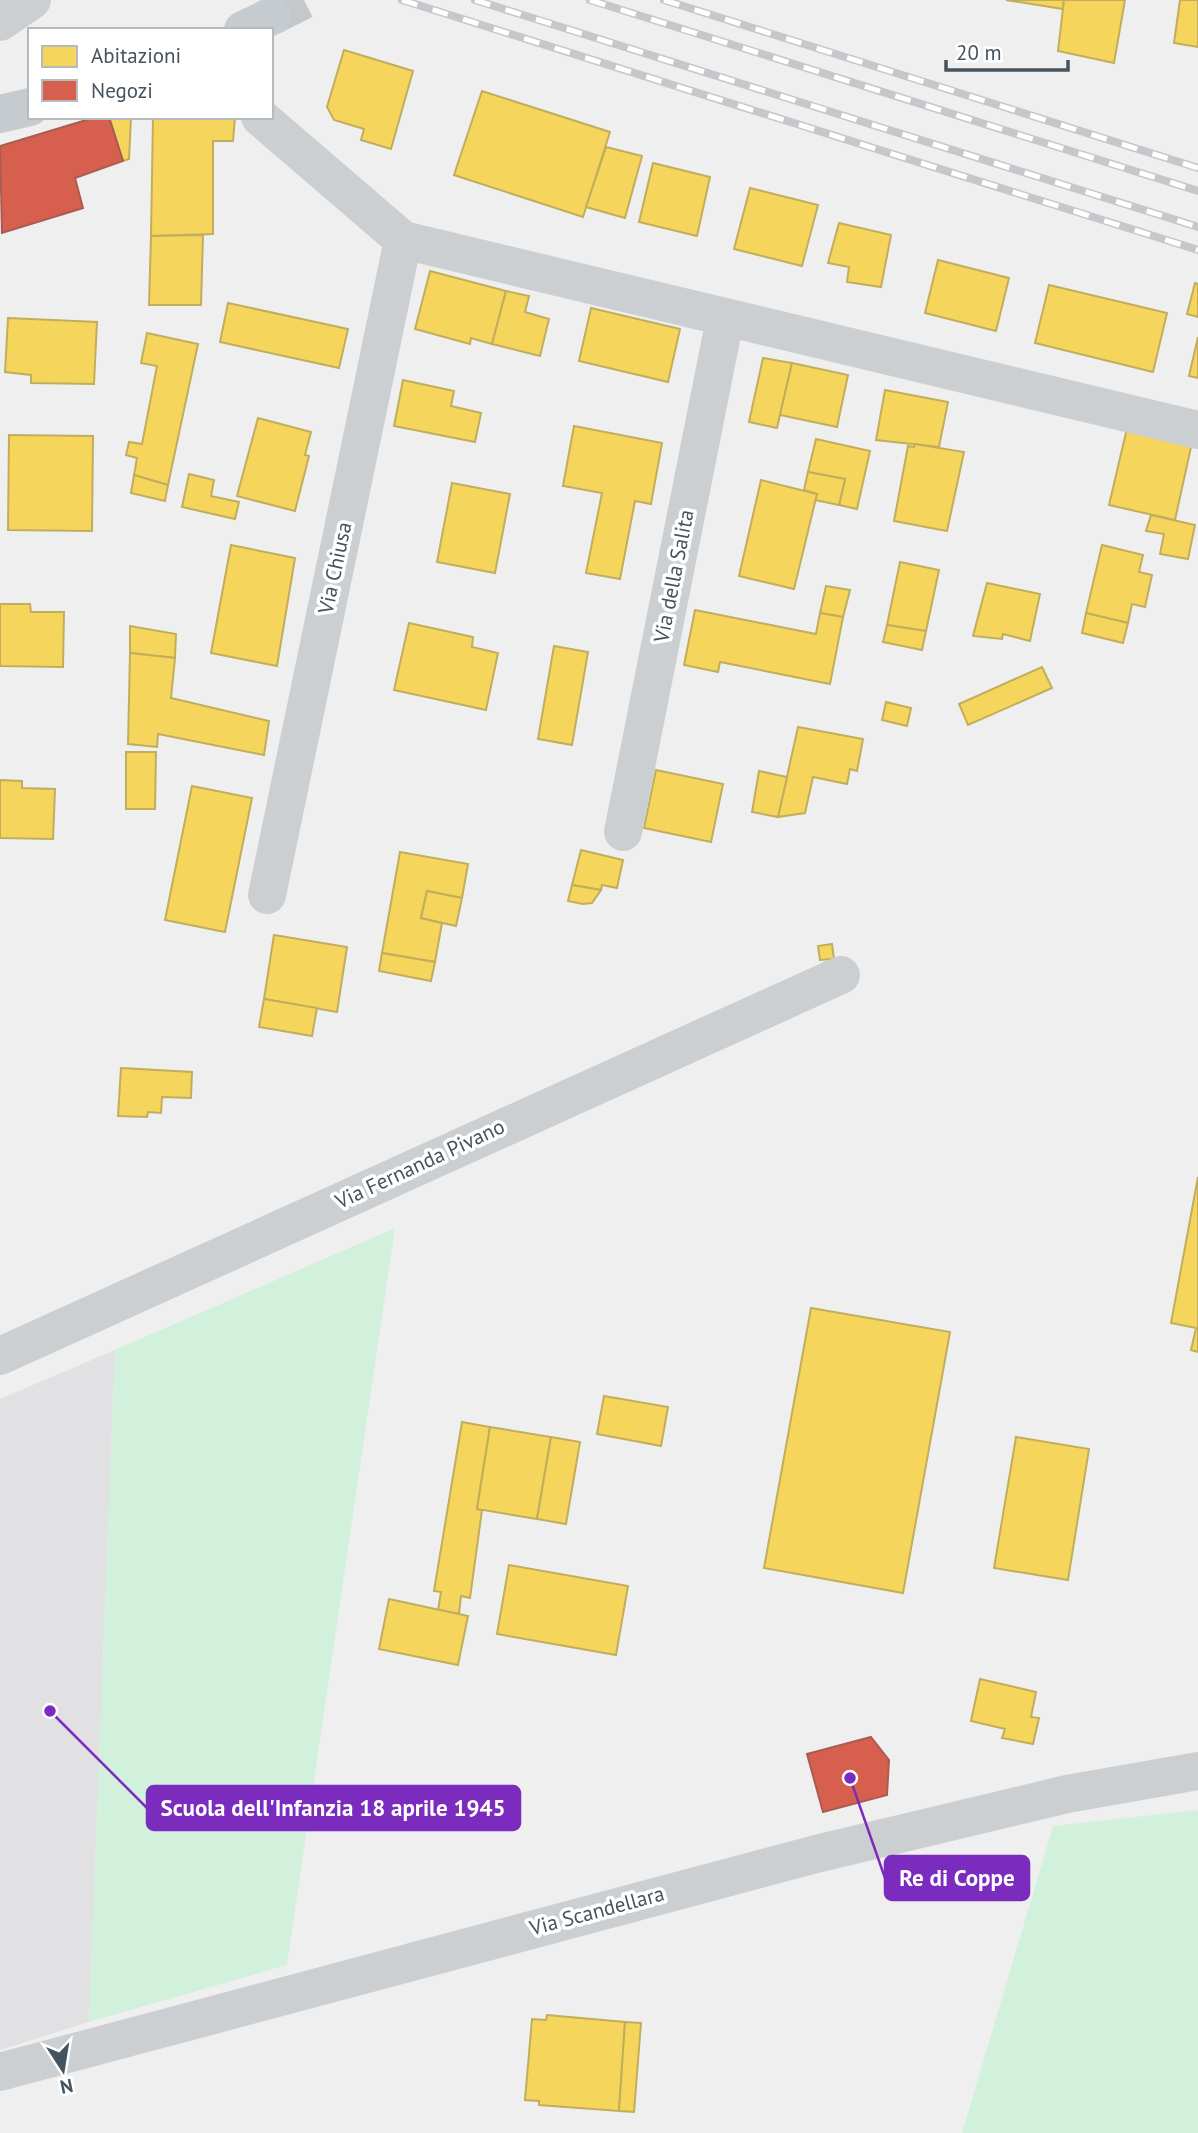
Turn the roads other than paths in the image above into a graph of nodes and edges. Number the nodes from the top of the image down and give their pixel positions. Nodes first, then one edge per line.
1 (32, 0) edge
2 (0, 22) edge
3 (28, 107) edge
4 (0, 114) edge
5 (262, 119) edge
6 (403, 240) junction
7 (725, 319) junction
8 (1198, 430) edge
9 (623, 832) dead end
10 (267, 895) dead end
11 (841, 975) dead end
12 (0, 1356) edge
13 (1198, 1770) edge
14 (0, 2072) edge

1 - 2 street
3 - 4 main road
5 - 6 street
6 - 7 street
6 - 10 street, Via Chiusa
7 - 8 street
7 - 9 street, Via della Salita
11 - 12 street, Via Fernanda Pivano
13 - 14 street, Via Scandellara

